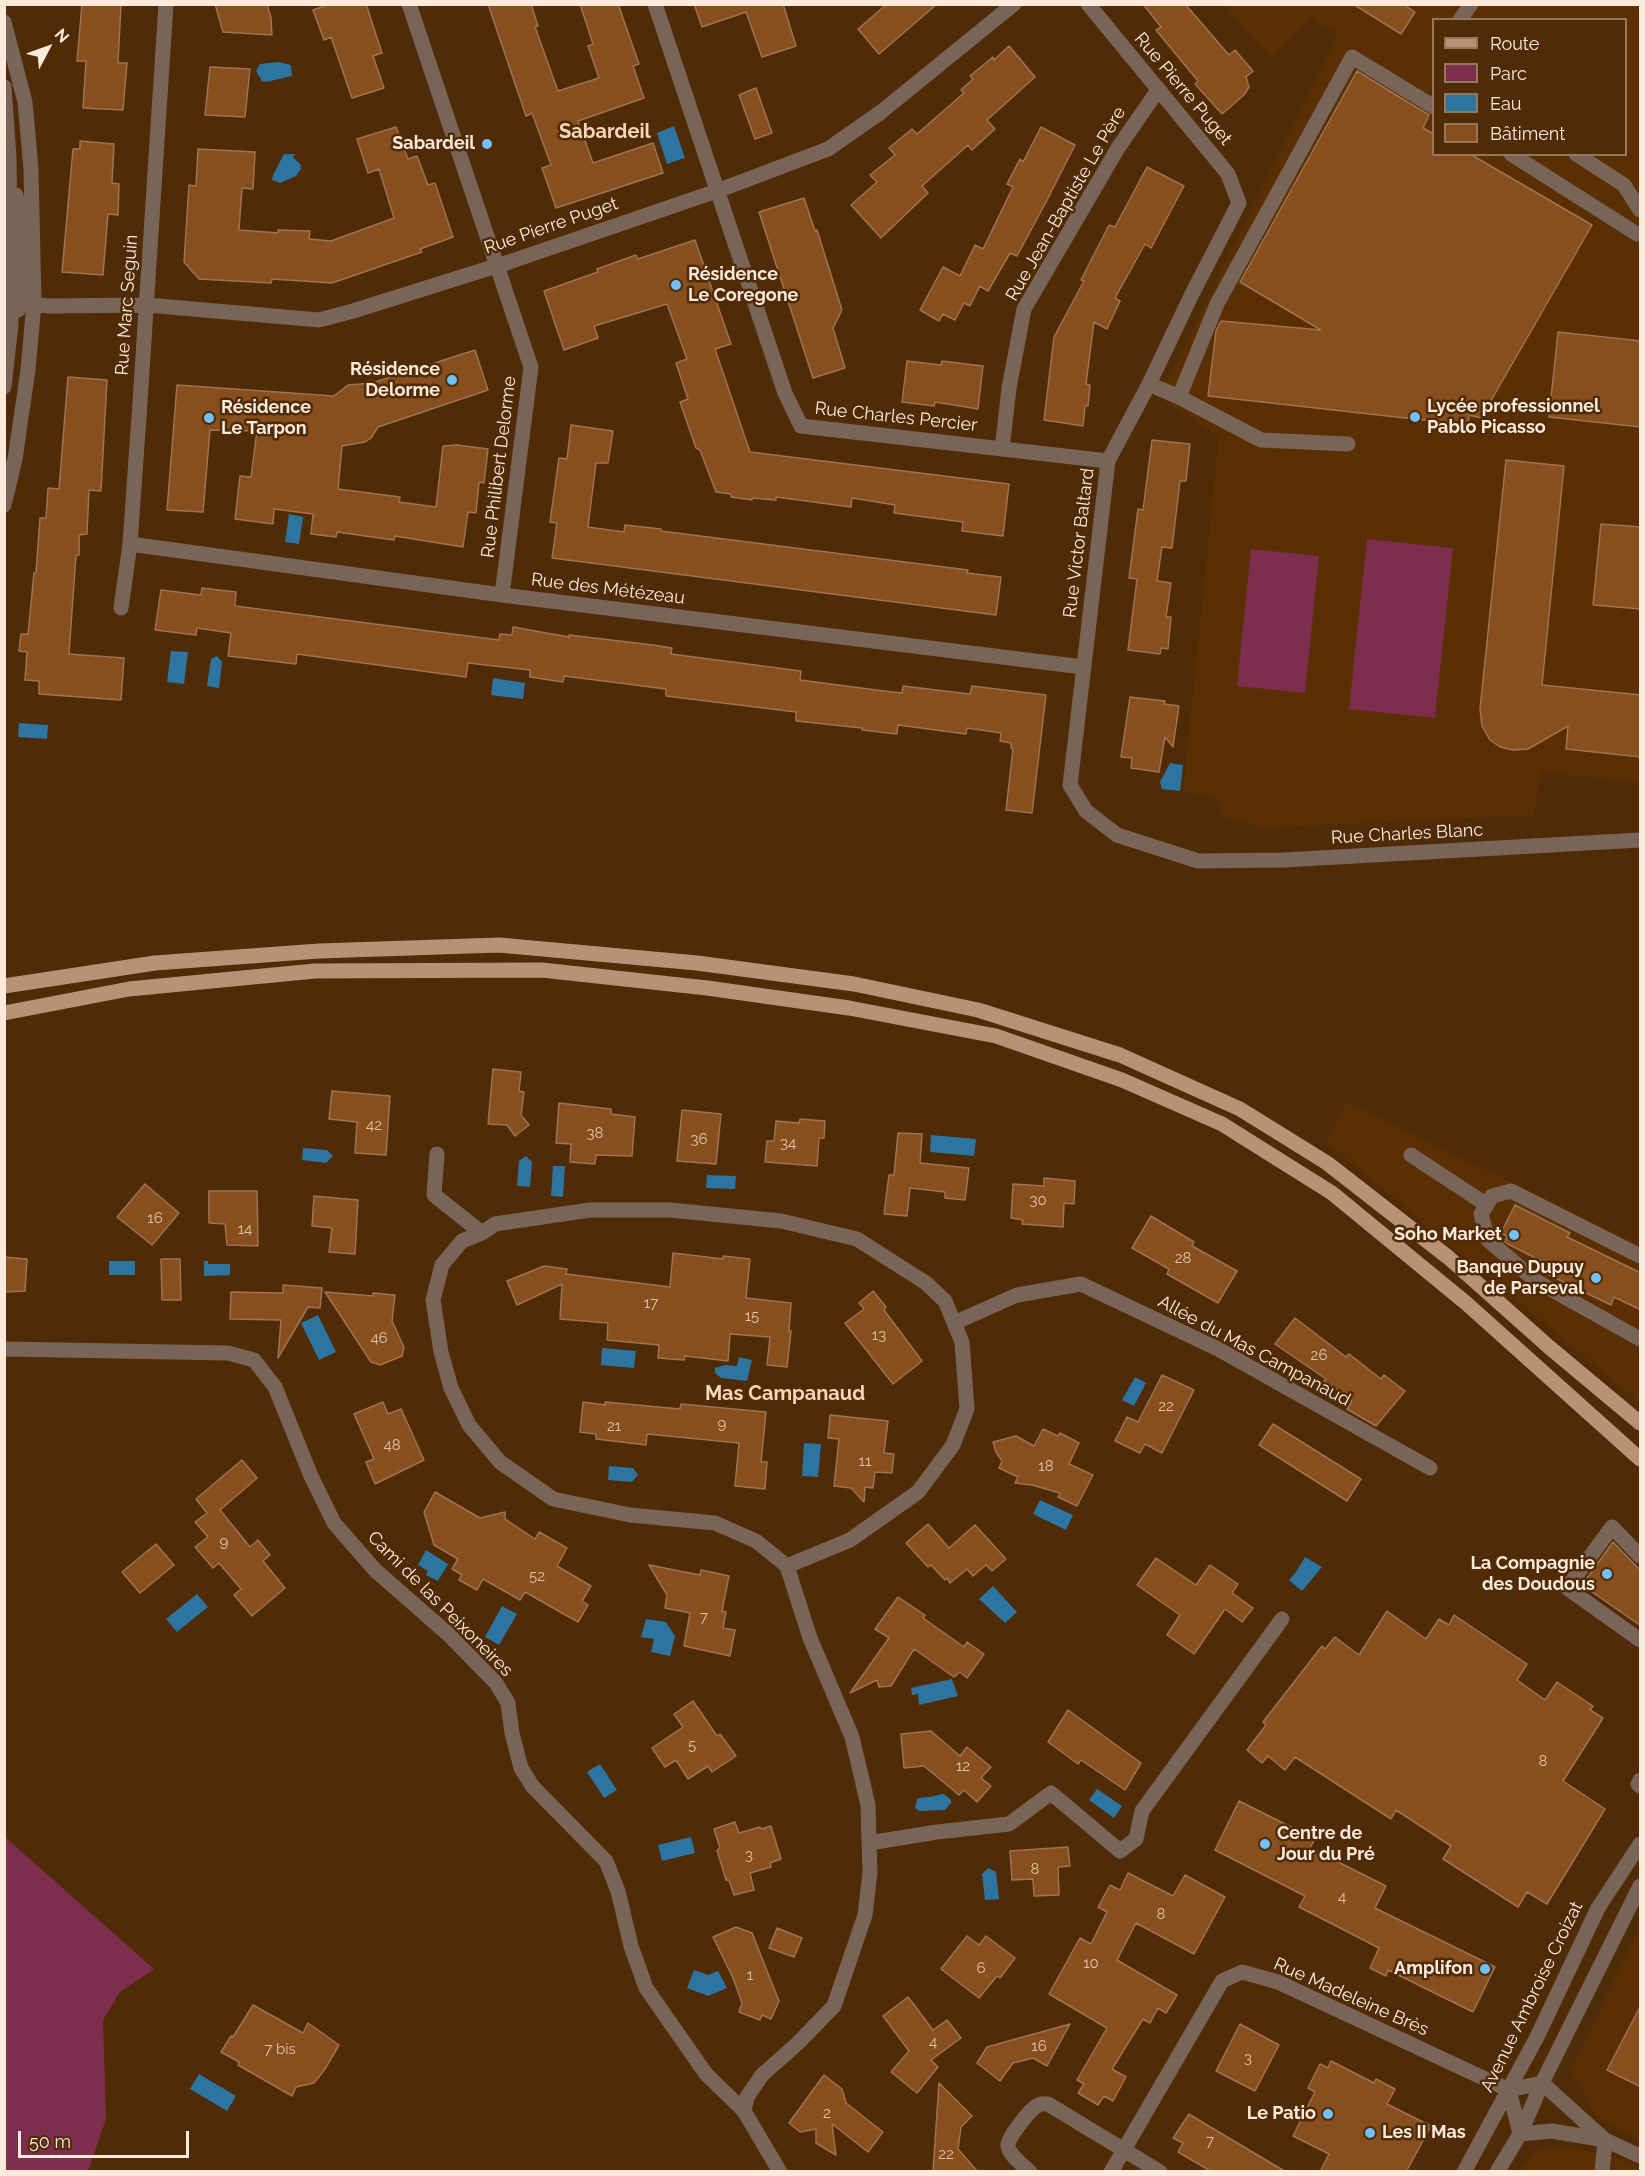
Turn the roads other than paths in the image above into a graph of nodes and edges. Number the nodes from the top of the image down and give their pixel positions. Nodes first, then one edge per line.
1 (166, 4) edge
2 (409, 4) edge
3 (656, 4) edge
4 (1014, 4) edge
5 (1088, 4) edge
6 (1471, 4) edge
7 (1461, 18) edge
8 (4, 22) edge
9 (4, 87) edge
10 (1158, 90) junction
11 (1432, 106) edge
12 (1514, 156) edge
13 (1579, 156) edge
14 (9, 157) junction
15 (717, 191) junction
16 (1239, 203) joint
17 (1641, 210) edge
18 (1639, 229) edge
19 (497, 265) junction
20 (35, 304) junction
21 (147, 305) junction
22 (11, 324) junction
23 (1149, 384) junction
24 (4, 387) edge
25 (1179, 397) junction
26 (1348, 444) dead end
27 (1002, 448) junction
28 (1108, 461) junction
29 (4, 505) edge
30 (130, 544) junction
31 (502, 595) junction
32 (121, 608) dead end
33 (1083, 668) junction
34 (1641, 840) edge
35 (1177, 854) joint
36 (4, 986) edge
37 (4, 1013) edge
38 (437, 1154) dead end
39 (1411, 1155) dead end
40 (1486, 1205) junction
41 (482, 1233) junction
42 (1641, 1256) edge
43 (954, 1323) junction
44 (1641, 1339) edge
45 (4, 1349) edge
46 (1641, 1423) edge
47 (1641, 1459) edge
48 (1430, 1468) dead end
49 (1641, 1556) edge
50 (788, 1566) junction
51 (1282, 1618) dead end
52 (1641, 1640) edge
53 (1641, 1780) edge
54 (1641, 1786) edge
55 (869, 1843) junction
56 (1641, 1844) edge
57 (1641, 1886) edge
58 (1542, 2084) junction
59 (1509, 2090) junction
60 (744, 2111) junction
61 (1520, 2134) junction
62 (1605, 2140) junction
63 (1124, 2149) junction
64 (1641, 2156) edge
65 (780, 2172) edge
66 (1030, 2172) edge
67 (1111, 2172) edge
68 (1160, 2172) edge
69 (1464, 2172) edge
70 (1497, 2172) edge
71 (1602, 2172) edge

1 - 21 street, Rue Marc Seguin
2 - 19 street, Rue Philibert Delorme
3 - 15 street, Rue Charles Percier
4 - 15 street, Rue Pierre Puget
5 - 10 street, Rue Pierre Puget
6 - 7 street
8 - 20 street
9 - 14 street
10 - 16 street, Rue Pierre Puget
10 - 27 street, Rue Jean-Baptiste Le Père
11 - 25 street
12 - 18 street
13 - 17 street
14 - 20 street
14 - 22 street
15 - 19 street, Rue Pierre Puget
15 - 27 street, Rue Charles Percier
16 - 23 street, Rue Victor Baltard
19 - 21 street, Rue Pierre Puget
19 - 31 street, Rue Philibert Delorme
20 - 21 street, Rue Pierre Puget
20 - 22 street
20 - 29 street
21 - 30 street, Rue Marc Seguin
22 - 24 street
23 - 25 street
23 - 28 street, Rue Victor Baltard
25 - 26 street
27 - 28 street, Rue Charles Percier
28 - 33 street, Rue Victor Baltard
30 - 31 street, Rue des Métézeau
30 - 32 street, Rue Marc Seguin
31 - 33 street, Rue des Métézeau
33 - 35 street, Rue Victor Baltard
34 - 35 street, Rue Charles Blanc
36 - 46 main road
37 - 47 main road
38 - 41 street
39 - 40 street
40 - 42 street
40 - 44 street
41 - 43 street
41 - 50 street
43 - 48 street, Allée du Mas Campanaud
43 - 50 street
45 - 60 street, Cami de las Peixoneires
49 - 52 street
50 - 55 street
51 - 55 street
53 - 54 street
55 - 60 street
56 - 59 street, Avenue Ambroise Croizat
57 - 58 street
58 - 59 street
58 - 61 street
58 - 62 street
59 - 61 street
59 - 63 street, Rue Madeleine Brès
59 - 69 street, Avenue Ambroise Croizat
60 - 65 street, Cami de las Peixoneires
61 - 62 street
61 - 70 street
62 - 64 street
62 - 71 street
63 - 66 street
63 - 67 street, Rue Madeleine Brès
63 - 68 street

